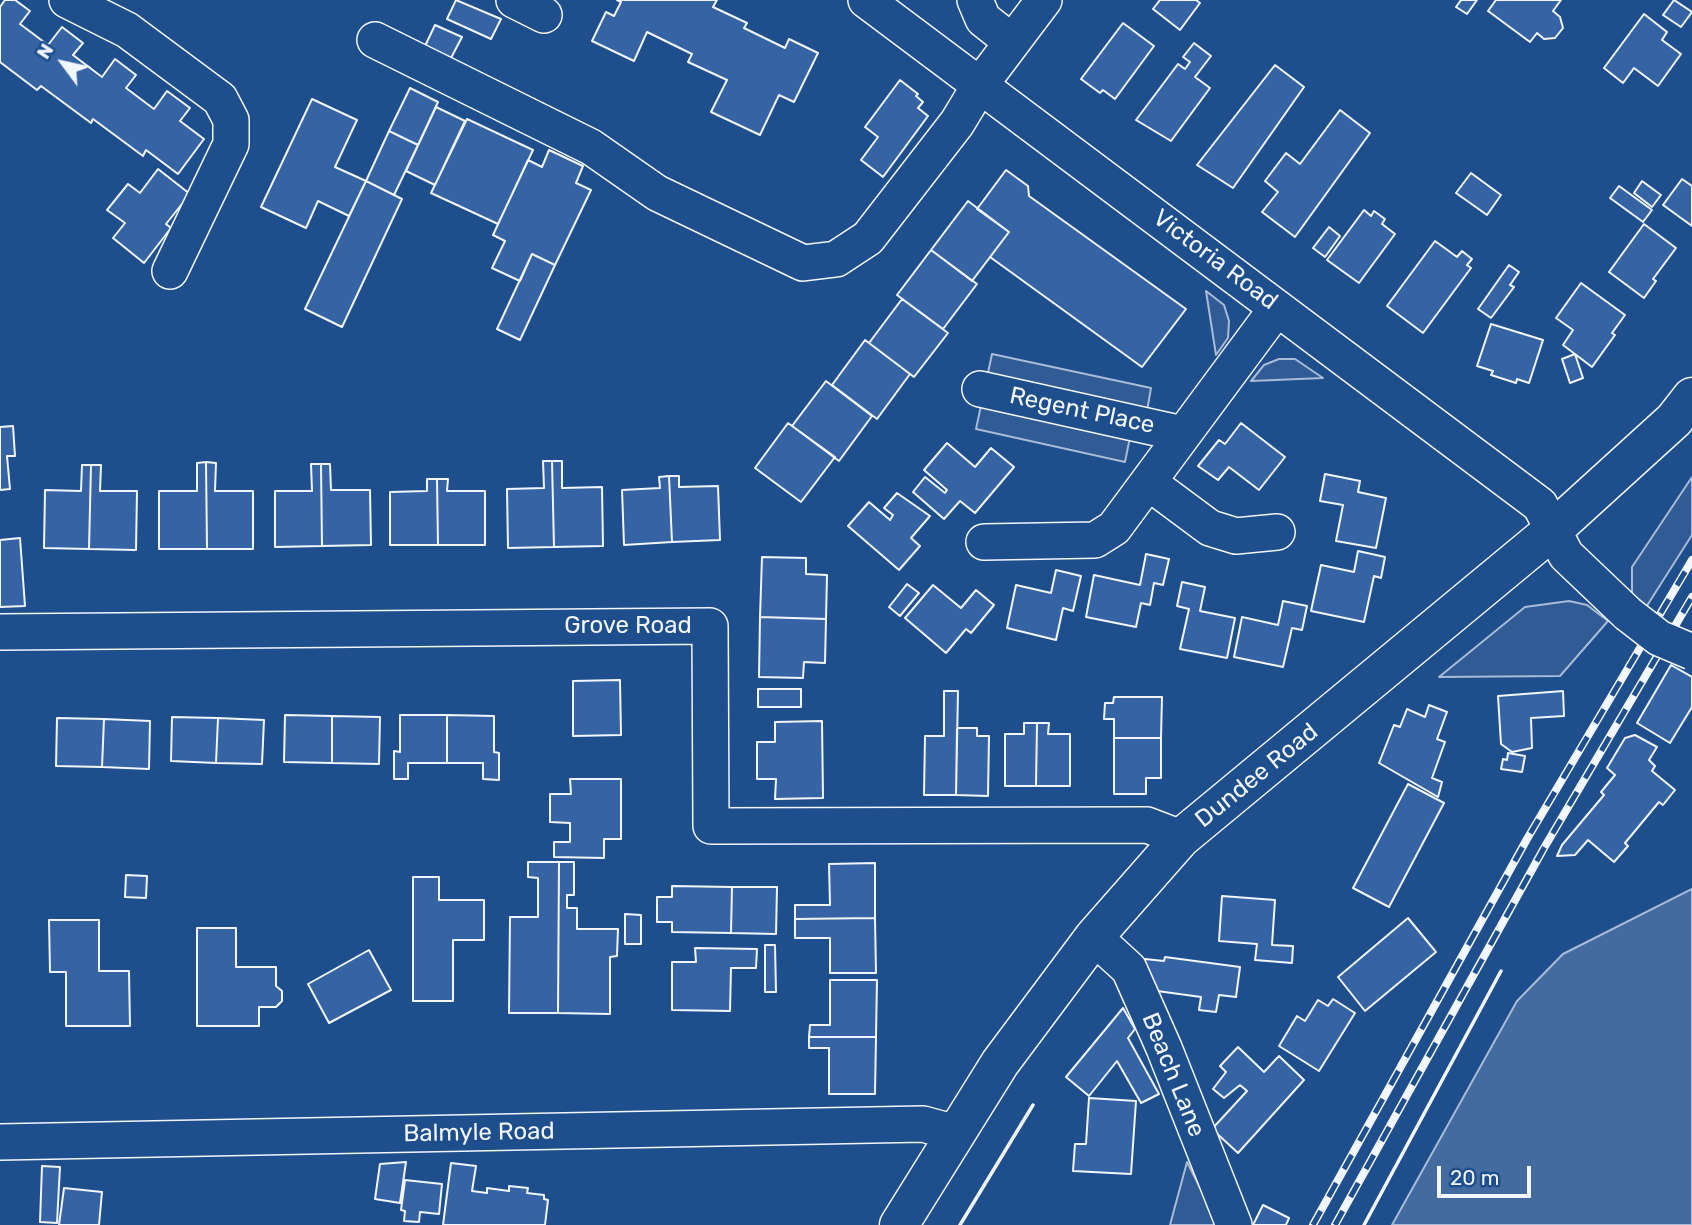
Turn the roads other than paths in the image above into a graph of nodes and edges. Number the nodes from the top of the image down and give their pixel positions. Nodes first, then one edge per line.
1 (67, 0) edge
2 (866, 0) edge
3 (975, 0) edge
4 (1044, 0) edge
5 (375, 40) dead end
6 (1012, 42) junction
7 (980, 85) junction
8 (170, 271) dead end
9 (1278, 307) junction
10 (980, 389) dead end
11 (1692, 397) edge
12 (1183, 433) junction
13 (1148, 482) junction
14 (1553, 530) junction
15 (1277, 532) dead end
16 (984, 542) dead end
17 (0, 632) edge
18 (1692, 652) edge
19 (1181, 838) junction
20 (1094, 937) junction
21 (956, 1133) junction
22 (0, 1142) edge
23 (899, 1225) edge
24 (1234, 1225) edge

1 - 8 street
2 - 7 street, Victoria Road
3 - 6 street
4 - 6 street
5 - 7 street
6 - 7 street
7 - 9 street, Victoria Road
9 - 12 street, Regent Place
9 - 14 street, Victoria Road
10 - 12 street, Regent Place
11 - 14 main road, Dundee Road
12 - 13 street, Regent Place
13 - 15 street
13 - 16 street, Regent Place
14 - 18 street, Victoria Road, bridge
14 - 19 main road, Dundee Road
17 - 19 street, Grove Road
19 - 20 main road, Dundee Road
20 - 21 main road, Dundee Road
20 - 24 street, Beach Lane
21 - 22 street, Balmyle Road
21 - 23 main road, Dundee Road

